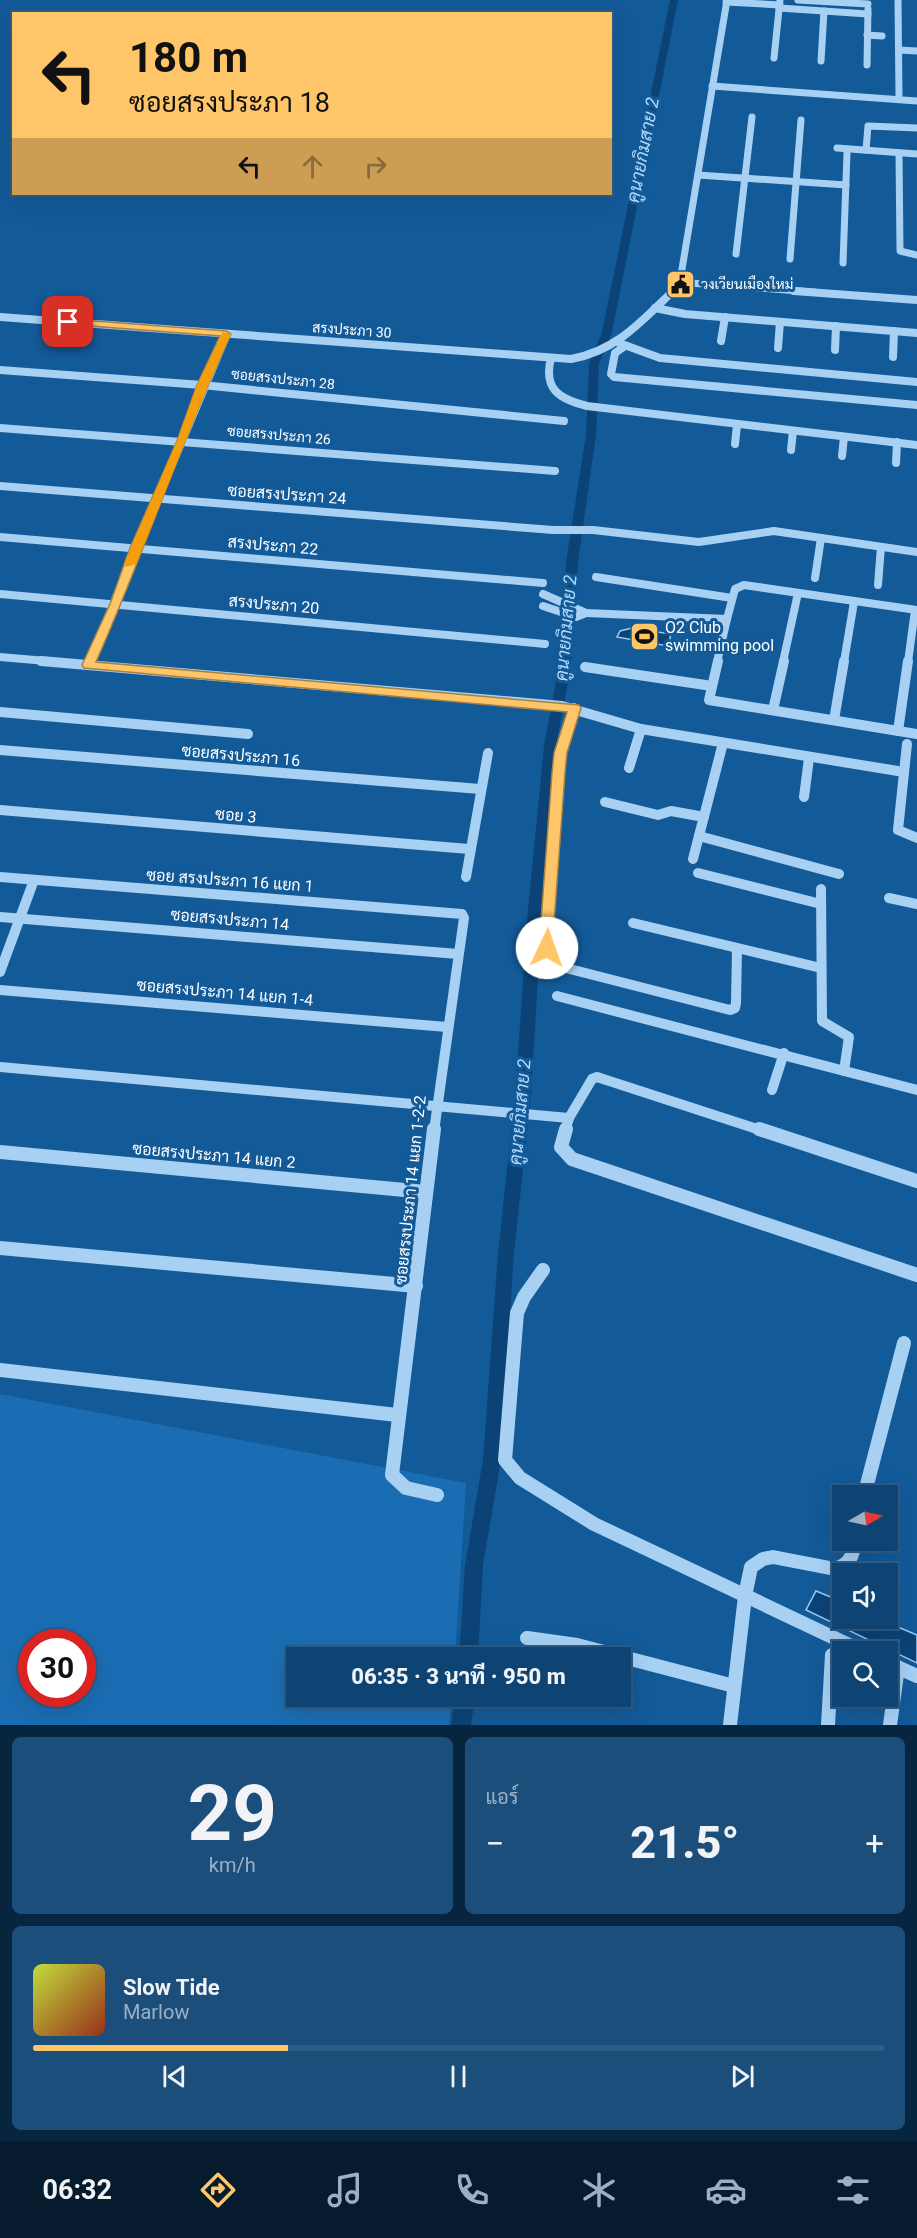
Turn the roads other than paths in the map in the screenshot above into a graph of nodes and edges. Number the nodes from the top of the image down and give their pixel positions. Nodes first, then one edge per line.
1 (742, 0) edge
2 (798, 0) edge
3 (898, 0) edge
4 (727, 1) edge
5 (824, 1) edge
6 (868, 2) edge
7 (780, 4) edge
8 (824, 11) junction
9 (868, 14) junction
10 (867, 35) junction
11 (882, 36) dead end
12 (899, 50) junction
13 (917, 51) edge
14 (774, 58) dead end
15 (821, 61) dead end
16 (867, 65) dead end
17 (712, 86) junction
18 (899, 94) dead end
19 (917, 101) edge
20 (752, 117) dead end
21 (801, 120) dead end
22 (917, 128) edge
23 (837, 148) dead end
24 (867, 150) junction
25 (847, 153) dead end
26 (899, 153) junction
27 (917, 154) edge
28 (698, 175) junction
29 (745, 178) junction
30 (796, 182) junction
31 (846, 185) junction
32 (736, 254) dead end
33 (917, 255) edge
34 (790, 259) dead end
35 (843, 263) dead end
36 (682, 284) junction
37 (917, 300) edge
38 (917, 306) edge
39 (655, 308) junction
40 (0, 317) edge
41 (725, 317) junction
42 (780, 322) junction
43 (836, 326) junction
44 (894, 331) junction
45 (917, 333) edge
46 (226, 334) junction
47 (721, 341) dead end
48 (623, 344) junction
49 (778, 348) dead end
50 (835, 350) dead end
51 (893, 357) dead end
52 (551, 358) junction
53 (0, 370) edge
54 (917, 382) edge
55 (202, 385) junction
56 (917, 405) edge
57 (564, 421) dead end
58 (737, 425) junction
59 (0, 428) edge
60 (793, 431) junction
61 (844, 437) junction
62 (182, 441) junction
63 (897, 442) junction
64 (735, 444) dead end
65 (917, 445) edge
66 (791, 450) dead end
67 (842, 456) dead end
68 (896, 463) dead end
69 (555, 471) dead end
70 (0, 486) edge
71 (157, 499) junction
72 (0, 537) edge
73 (821, 538) junction
74 (881, 547) junction
75 (136, 548) junction
76 (917, 552) edge
77 (596, 577) dead end
78 (814, 578) dead end
79 (543, 583) dead end
80 (878, 585) dead end
81 (798, 593) junction
82 (0, 594) edge
83 (547, 596) dead end
84 (732, 598) junction
85 (854, 602) junction
86 (116, 604) junction
87 (546, 607) dead end
88 (916, 610) edge
89 (580, 612) junction
90 (726, 619) junction
91 (545, 644) dead end
92 (0, 657) edge
93 (88, 665) junction
94 (585, 667) dead end
95 (712, 686) junction
96 (568, 707) junction
97 (773, 710) junction
98 (0, 712) edge
99 (834, 720) junction
100 (641, 729) junction
101 (898, 731) junction
102 (248, 734) dead end
103 (917, 734) edge
104 (723, 743) junction
105 (907, 744) dead end
106 (0, 750) edge
107 (488, 753) dead end
108 (809, 758) junction
109 (629, 768) dead end
110 (904, 772) junction
111 (480, 789) junction
112 (804, 797) dead end
113 (604, 802) dead end
114 (0, 810) edge
115 (704, 817) junction
116 (699, 836) junction
117 (917, 838) edge
118 (469, 849) junction
119 (693, 859) dead end
120 (698, 873) dead end
121 (839, 874) dead end
122 (0, 877) edge
123 (466, 877) dead end
124 (34, 880) junction
125 (821, 889) dead end
126 (889, 898) dead end
127 (821, 904) junction
128 (917, 904) edge
129 (457, 912) joint
130 (0, 917) edge
131 (20, 919) junction
132 (633, 923) dead end
133 (737, 949) junction
134 (458, 954) junction
135 (821, 968) junction
136 (0, 972) edge
137 (0, 990) edge
138 (557, 996) dead end
139 (447, 1028) junction
140 (784, 1053) junction
141 (0, 1067) edge
142 (844, 1071) junction
143 (772, 1090) dead end
144 (917, 1090) edge
145 (436, 1105) junction
146 (569, 1118) junction
147 (0, 1152) edge
148 (917, 1181) edge
149 (426, 1192) junction
150 (0, 1248) edge
151 (543, 1270) dead end
152 (917, 1275) edge
153 (416, 1286) junction
154 (904, 1343) dead end
155 (0, 1370) edge
156 (397, 1415) junction
157 (867, 1485) edge
158 (437, 1495) dead end
159 (853, 1551) edge
160 (745, 1596) junction
161 (527, 1638) dead end
162 (841, 1641) edge
163 (832, 1655) dead end
164 (898, 1667) edge
165 (917, 1676) edge
166 (734, 1686) junction
167 (891, 1707) edge
168 (730, 1725) edge
169 (828, 1725) edge
170 (890, 1725) edge

1 - 7 street
2 - 5 street
3 - 12 street
4 - 7 street
4 - 17 street
5 - 6 street
6 - 9 street
7 - 8 street
7 - 14 street
8 - 9 street
8 - 15 street
9 - 10 street
10 - 11 street
10 - 16 street
12 - 13 street
12 - 18 street
17 - 19 street
17 - 28 street
20 - 29 street
21 - 30 street
22 - 24 street
23 - 24 street
24 - 26 street
25 - 31 street
26 - 27 street
26 - 33 street
28 - 29 street
28 - 36 street
29 - 30 street
29 - 32 street
30 - 31 street
30 - 34 street
31 - 35 street
36 - 37 street
36 - 38 street
36 - 39 street, สรงประภา 30
39 - 41 street
39 - 48 street, สรงประภา 30
40 - 46 street, สรงประภา 30
41 - 42 street
41 - 47 street
42 - 43 street
42 - 49 street
43 - 44 street
43 - 50 street
44 - 45 street
44 - 51 street
46 - 52 street, สรงประภา 30
46 - 55 street
48 - 52 street, สรงประภา 30
48 - 54 street
48 - 56 street
52 - 58 street
53 - 55 street, ซอยสรงประภา 28
55 - 57 street, ซอยสรงประภา 28
55 - 62 street
58 - 60 street
58 - 64 street
59 - 62 street, ซอยสรงประภา 26
60 - 61 street
60 - 66 street
61 - 63 street
61 - 67 street
62 - 69 street, ซอยสรงประภา 26
62 - 71 street
63 - 65 street
63 - 68 street
70 - 71 street, ซอยสรงประภา 24
71 - 73 street, ซอยสรงประภา 24
71 - 75 street
72 - 75 street, สรงประภา 22
73 - 74 street, ซอยสรงประภา 24
73 - 78 street
74 - 76 street, ซอยสรงประภา 24
74 - 80 street
75 - 79 street, สรงประภา 22
75 - 86 street
77 - 84 street
81 - 84 street
81 - 85 street
81 - 97 street
82 - 86 street, สรงประภา 20
83 - 89 street
84 - 90 street
85 - 88 street
85 - 99 street
86 - 91 street, สรงประภา 20
86 - 93 street
87 - 89 street
88 - 101 street
89 - 90 street
90 - 95 street
92 - 93 street
93 - 96 street
94 - 95 street
95 - 97 street
96 - 100 street
96 - 133 street
97 - 99 street
98 - 102 street
99 - 101 street
100 - 104 street
100 - 109 street
101 - 103 street
104 - 108 street
104 - 115 street
105 - 110 street
106 - 111 street, ซอยสรงประภา 16
107 - 111 street
108 - 110 street
108 - 112 street
110 - 117 street
111 - 118 street
113 - 115 street
114 - 118 street, ซอย 3
115 - 116 street
116 - 119 street
116 - 121 street
118 - 123 street
120 - 127 street
122 - 124 street, ซอย สรงประภา 16 แยก 1
124 - 129 street, ซอย สรงประภา 16 แยก 1
124 - 131 street
125 - 127 street
126 - 128 street
127 - 135 street
129 - 134 street, ซอยสรงประภา 14 แยก 1-2-2
130 - 131 street, ซอยสรงประภา 14
131 - 134 street, ซอยสรงประภา 14
131 - 136 street
132 - 133 street
133 - 135 street
134 - 139 street, ซอยสรงประภา 14 แยก 1-2-2
135 - 142 street
137 - 139 street, ซอยสรงประภา 14 แยก 1-4
138 - 140 street
139 - 145 street, ซอยสรงประภา 14 แยก 1-2-2
140 - 142 street
140 - 143 street
141 - 145 street
142 - 144 street
145 - 146 street
145 - 149 street, ซอยสรงประภา 14 แยก 1-2-2
146 - 148 street
146 - 152 street
147 - 149 street, ซอยสรงประภา 14 แยก 2
149 - 153 street, ซอยสรงประภา 14 แยก 1-2-2
150 - 153 street
151 - 160 street
153 - 156 street, ซอยสรงประภา 14 แยก 1-2-2
154 - 157 street
155 - 156 street
156 - 158 street, ซอยสรงประภา 14 แยก 1-2-2
159 - 160 street
160 - 162 street
160 - 166 street
161 - 166 street
163 - 169 street
164 - 165 street
166 - 168 street
167 - 170 street

